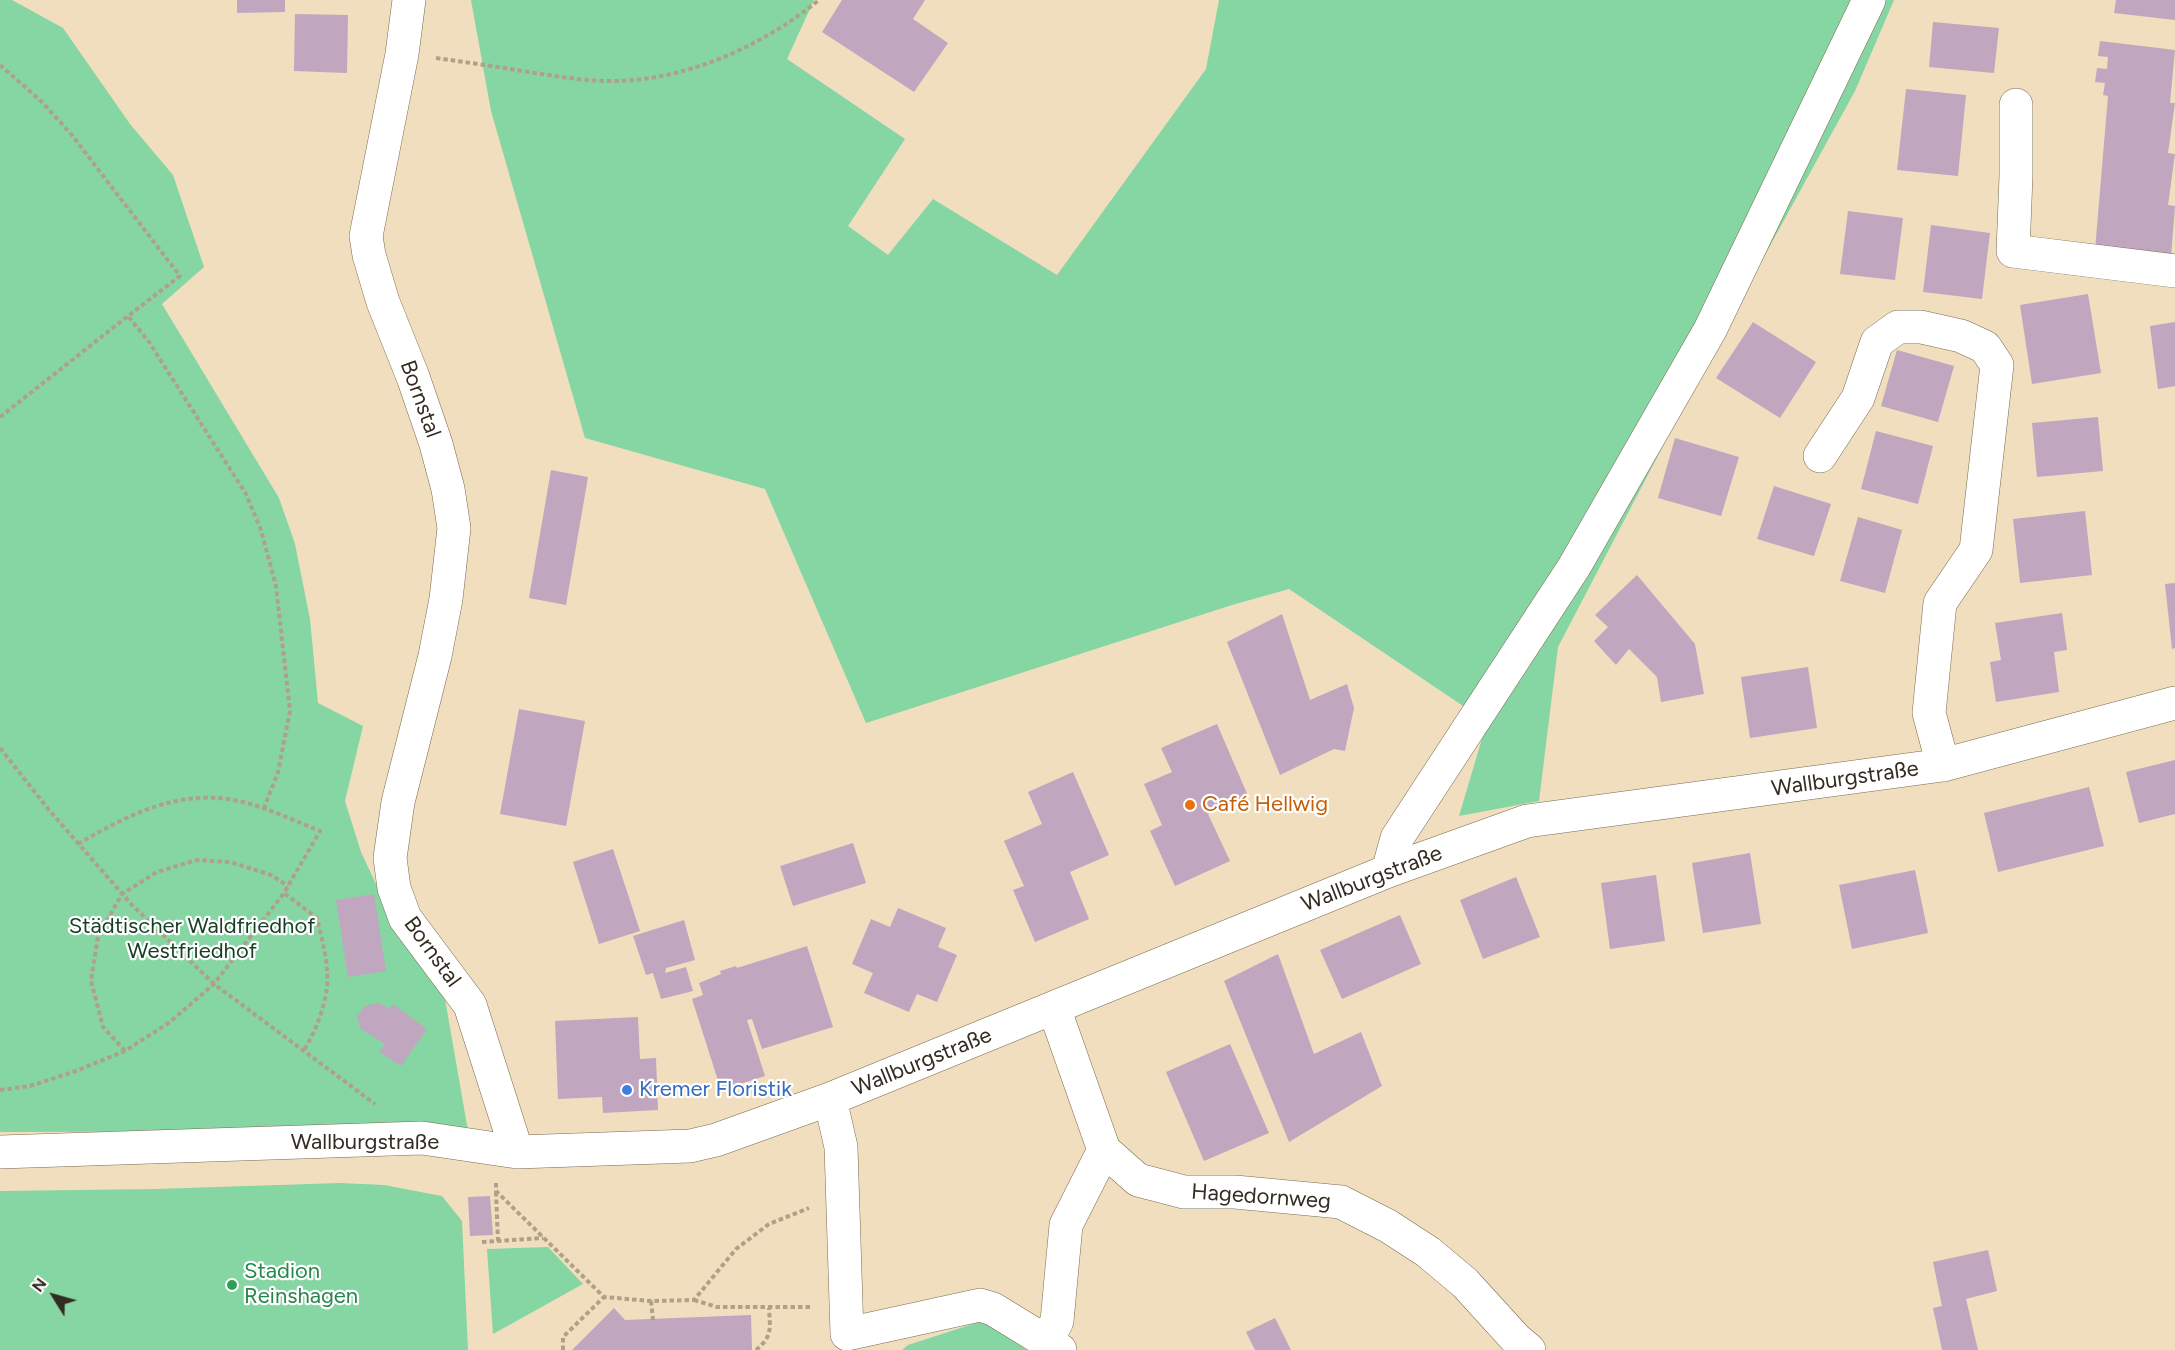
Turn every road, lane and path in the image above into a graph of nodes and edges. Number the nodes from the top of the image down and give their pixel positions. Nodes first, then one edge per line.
1 (410, 0) edge
2 (819, 0) edge
3 (1869, 0) edge
4 (402, 54) junction
5 (0, 64) edge
6 (2016, 105) dead end
7 (2175, 271) edge
8 (128, 316) junction
9 (0, 417) edge
10 (1820, 456) dead end
11 (2175, 703) edge
12 (0, 748) edge
13 (1943, 765) junction
14 (264, 808) junction
15 (78, 844) junction
16 (1388, 871) junction
17 (288, 886) junction
18 (284, 893) junction
19 (122, 894) junction
20 (214, 984) junction
21 (1054, 1008) junction
22 (304, 1050) junction
23 (125, 1051) junction
24 (0, 1090) edge
25 (830, 1100) junction
26 (422, 1138) junction
27 (507, 1150) junction
28 (1104, 1150) junction
29 (0, 1152) edge
30 (496, 1191) junction
31 (843, 1194) junction
32 (544, 1238) junction
33 (498, 1241) junction
34 (482, 1242) dead end
35 (604, 1297) junction
36 (651, 1300) junction
37 (694, 1300) junction
38 (769, 1308) junction
39 (653, 1320) dead end
40 (847, 1320) junction
41 (1053, 1346) edge
42 (563, 1350) edge
43 (756, 1350) edge
44 (1529, 1350) edge

1 - 4 street, Bornstal
2 - 4 path
3 - 16 street
4 - 27 street, Bornstal
5 - 8 path
6 - 7 street
8 - 9 path
8 - 14 path
10 - 13 street, Wallburgstraße
11 - 13 street, Wallburgstraße
12 - 15 path
13 - 16 street, Wallburgstraße
14 - 15 path
14 - 17 path
15 - 19 path
16 - 21 street, Wallburgstraße
17 - 18 path
17 - 19 path
18 - 20 path
18 - 22 path
19 - 20 path
19 - 23 path
20 - 22 path
20 - 23 path
21 - 25 street, Wallburgstraße
21 - 28 street, Hagedornweg
22 - 26 path
23 - 24 path
25 - 27 street, Wallburgstraße
25 - 31 street, Wallburgstraße
26 - 27 street, Wallburgstraße
26 - 29 street, Wallburgstraße
27 - 30 path
28 - 41 street
28 - 44 street, Hagedornweg
30 - 32 path
30 - 33 path
31 - 37 path
31 - 40 street, Wallburgstraße
32 - 33 path
32 - 35 path
33 - 34 path
35 - 36 path
35 - 42 path
36 - 37 path
36 - 39 path
37 - 38 path
38 - 40 path
38 - 43 path
40 - 41 street

